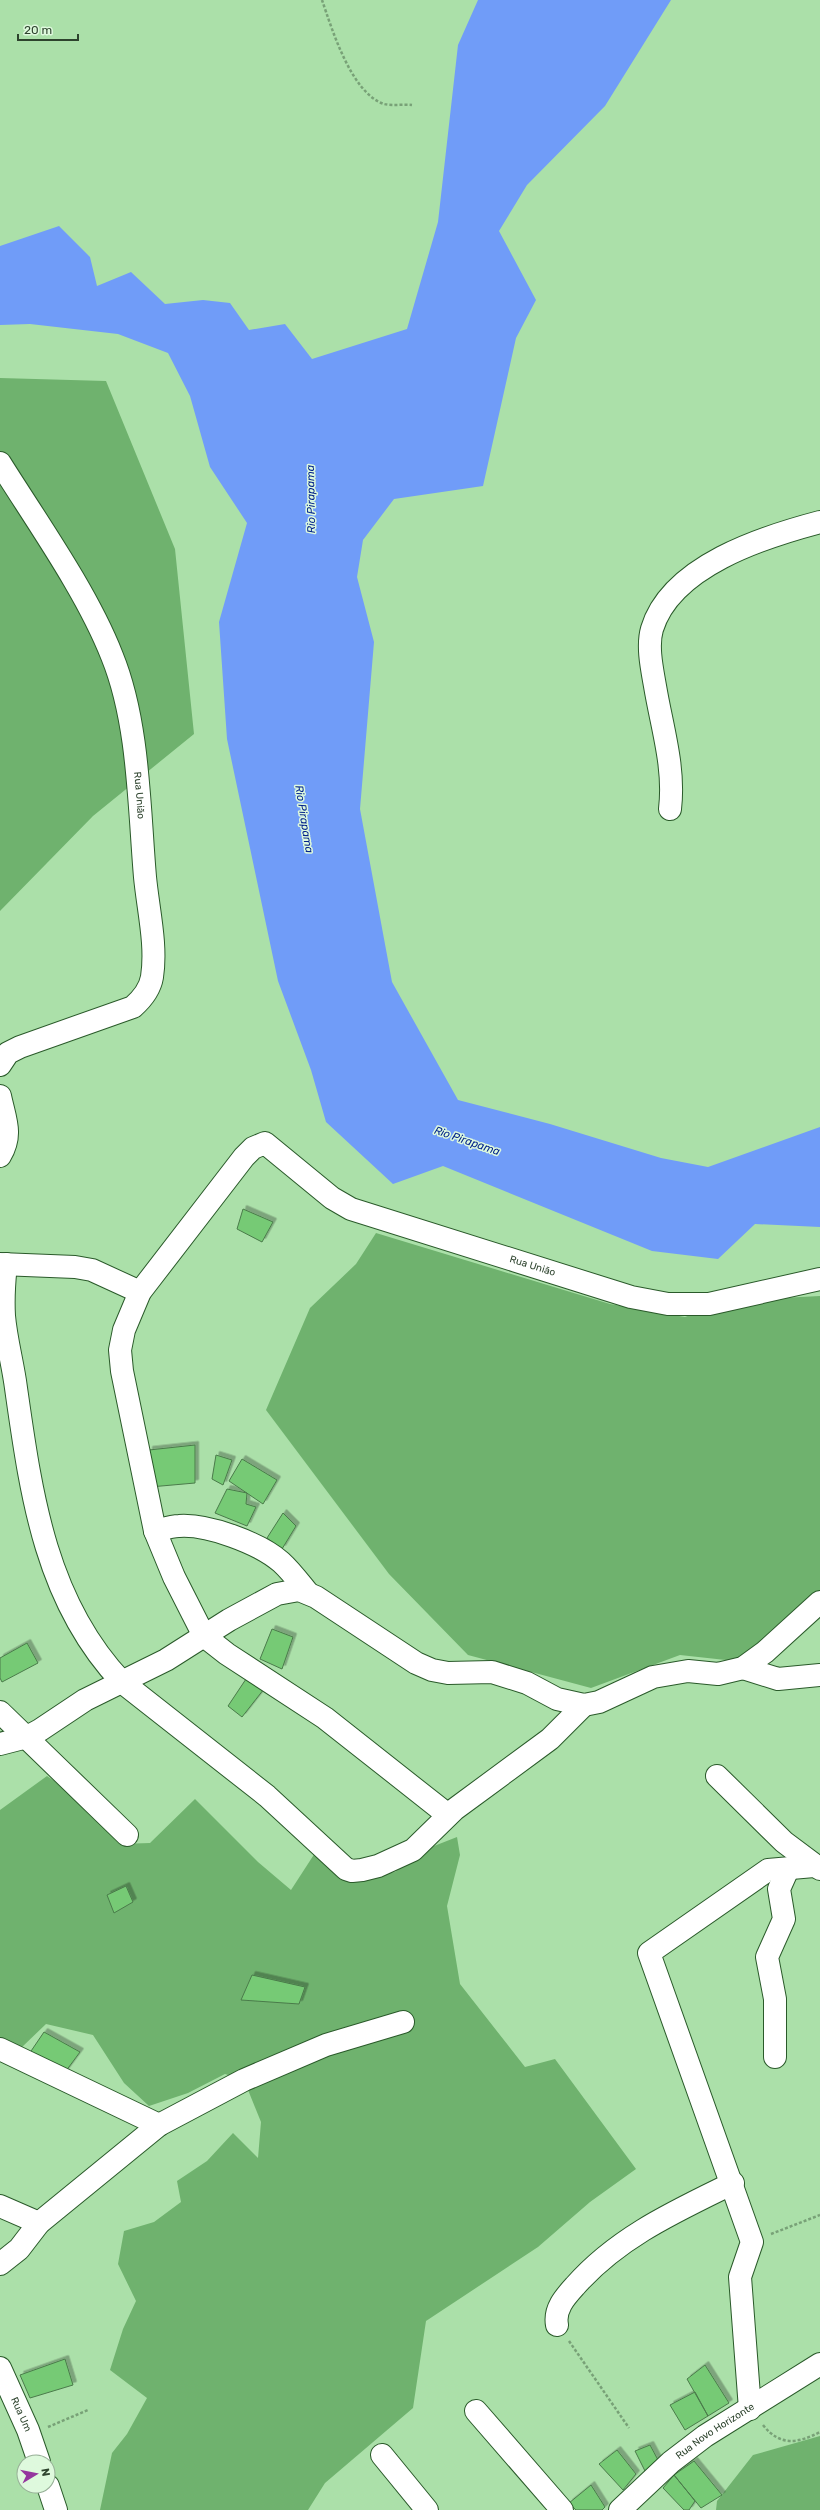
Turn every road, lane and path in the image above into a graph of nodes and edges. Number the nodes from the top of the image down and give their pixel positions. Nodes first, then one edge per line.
1 (322, 0) edge
2 (412, 105) dead end
3 (0, 462) edge
4 (820, 522) edge
5 (670, 809) dead end
6 (0, 1065) edge
7 (0, 1096) edge
8 (0, 1156) edge
9 (3, 1264) edge
10 (819, 1281) edge
11 (140, 1292) junction
12 (155, 1531) junction
13 (308, 1593) junction
14 (820, 1602) edge
15 (204, 1636) junction
16 (743, 1668) junction
17 (820, 1675) edge
18 (122, 1682) junction
19 (584, 1705) junction
20 (0, 1712) edge
21 (26, 1737) junction
22 (0, 1744) edge
23 (717, 1776) dead end
24 (448, 1816) junction
25 (127, 1835) dead end
26 (817, 1868) edge
27 (788, 1869) junction
28 (403, 2022) dead end
29 (0, 2049) edge
30 (775, 2057) dead end
31 (159, 2125) junction
32 (733, 2183) junction
33 (0, 2206) edge
34 (820, 2215) edge
35 (39, 2222) junction
36 (752, 2242) junction
37 (0, 2264) edge
38 (557, 2325) joint
39 (820, 2364) edge
40 (0, 2368) edge
41 (750, 2409) junction
42 (88, 2410) dead end
43 (476, 2411) dead end
44 (629, 2428) dead end
45 (820, 2432) edge
46 (30, 2435) junction
47 (36, 2454) edge
48 (382, 2455) dead end
49 (51, 2494) edge
50 (56, 2510) edge
51 (427, 2510) edge
52 (562, 2510) edge
53 (620, 2510) edge

1 - 2 path
3 - 6 street, Rua União
4 - 5 street
7 - 8 street
9 - 11 street
9 - 18 street
10 - 11 street, Rua União
11 - 12 street
12 - 13 street
12 - 15 street
13 - 15 street
13 - 19 street
14 - 16 street
15 - 18 street
15 - 24 street
16 - 17 street
16 - 19 street
18 - 21 street
18 - 24 street
19 - 24 street
20 - 21 street
21 - 22 street
21 - 25 street
23 - 26 street
26 - 27 street
27 - 30 street
27 - 32 street
28 - 31 street
29 - 31 street
31 - 35 street
32 - 36 street
32 - 38 street
33 - 35 street
34 - 36 path
35 - 37 street
36 - 41 street
38 - 44 path
39 - 41 street, Rua Novo Horizonte
40 - 46 street, Rua Um
41 - 45 path
41 - 53 street, Rua Novo Horizonte
42 - 46 path
43 - 52 street
46 - 47 street, Rua Um
48 - 51 street
49 - 50 street

